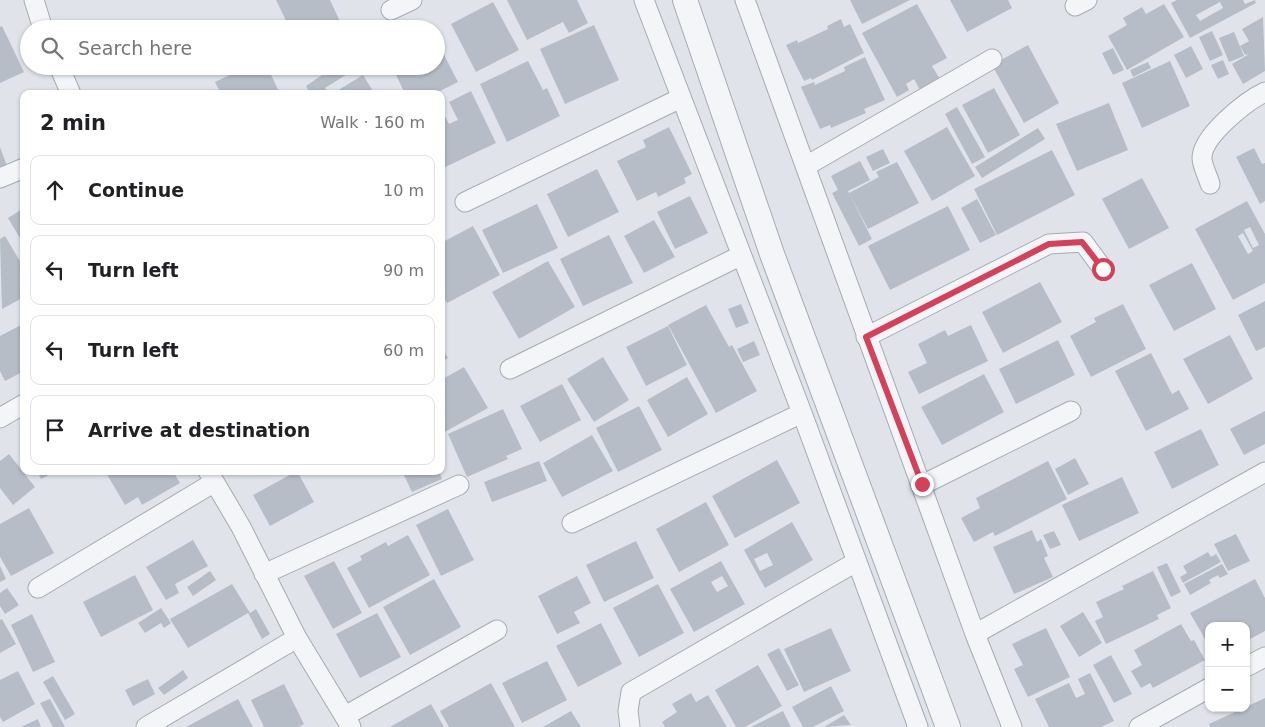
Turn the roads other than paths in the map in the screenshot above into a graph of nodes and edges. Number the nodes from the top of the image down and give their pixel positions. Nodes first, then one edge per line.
1 (34, 0) edge
2 (412, 0) edge
3 (644, 0) edge
4 (685, 0) edge
5 (745, 0) edge
6 (391, 10) dead end
7 (40, 20) edge
8 (992, 59) dead end
9 (63, 75) edge
10 (70, 90) edge
11 (1265, 92) edge
12 (681, 98) junction
13 (806, 166) junction
14 (20, 170) edge
15 (0, 178) edge
16 (1210, 184) dead end
17 (465, 202) dead end
18 (740, 256) junction
19 (1103, 269) dead end
20 (866, 337) junction
21 (510, 369) dead end
22 (20, 406) edge
23 (1071, 412) dead end
24 (802, 413) junction
25 (0, 418) edge
26 (1265, 472) edge
27 (211, 477) edge
28 (922, 484) junction
29 (459, 485) dead end
30 (572, 523) dead end
31 (856, 562) junction
32 (264, 574) junction
33 (38, 588) dead end
34 (496, 630) dead end
35 (975, 634) junction
36 (297, 638) junction
37 (1265, 657) edge
38 (1250, 665) edge
39 (1205, 690) edge
40 (348, 722) edge
41 (146, 727) edge
42 (630, 727) edge
43 (918, 727) edge
44 (948, 727) edge
45 (1012, 727) edge
46 (1139, 727) edge

1 - 7 street
2 - 6 street
3 - 12 street
4 - 44 street
5 - 13 street
8 - 13 street
9 - 10 street
11 - 16 street
12 - 17 street
12 - 18 street
13 - 20 street
14 - 15 street
18 - 21 street
18 - 24 street
19 - 20 street
20 - 28 street
22 - 25 street
23 - 28 street
24 - 30 street
24 - 31 street
26 - 35 street
27 - 32 street
27 - 33 street
28 - 35 street
29 - 32 street
31 - 42 street
31 - 43 street
32 - 36 street
34 - 40 street
35 - 45 street
36 - 40 street
36 - 41 street
37 - 38 street
39 - 46 street

